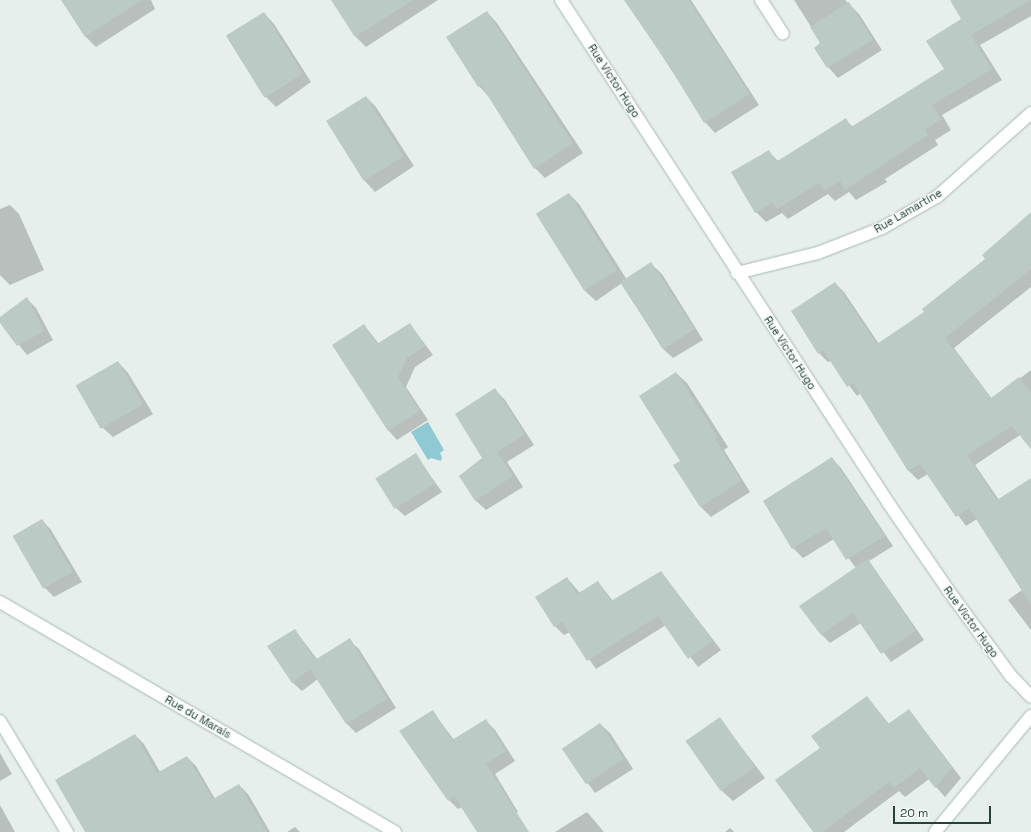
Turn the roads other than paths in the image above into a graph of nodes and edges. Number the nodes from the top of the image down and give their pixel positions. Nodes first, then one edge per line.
1 (561, 0) edge
2 (761, 0) edge
3 (783, 34) dead end
4 (1031, 114) edge
5 (737, 273) junction
6 (0, 602) edge
7 (1031, 698) edge
8 (1031, 716) edge
9 (0, 720) edge
10 (67, 832) edge
11 (395, 832) edge
12 (935, 832) edge

1 - 5 street, Rue Victor Hugo
2 - 3 street
4 - 5 street, Rue Lamartine
5 - 7 street, Rue Victor Hugo
6 - 11 street, Rue du Marais
8 - 12 street
9 - 10 street

